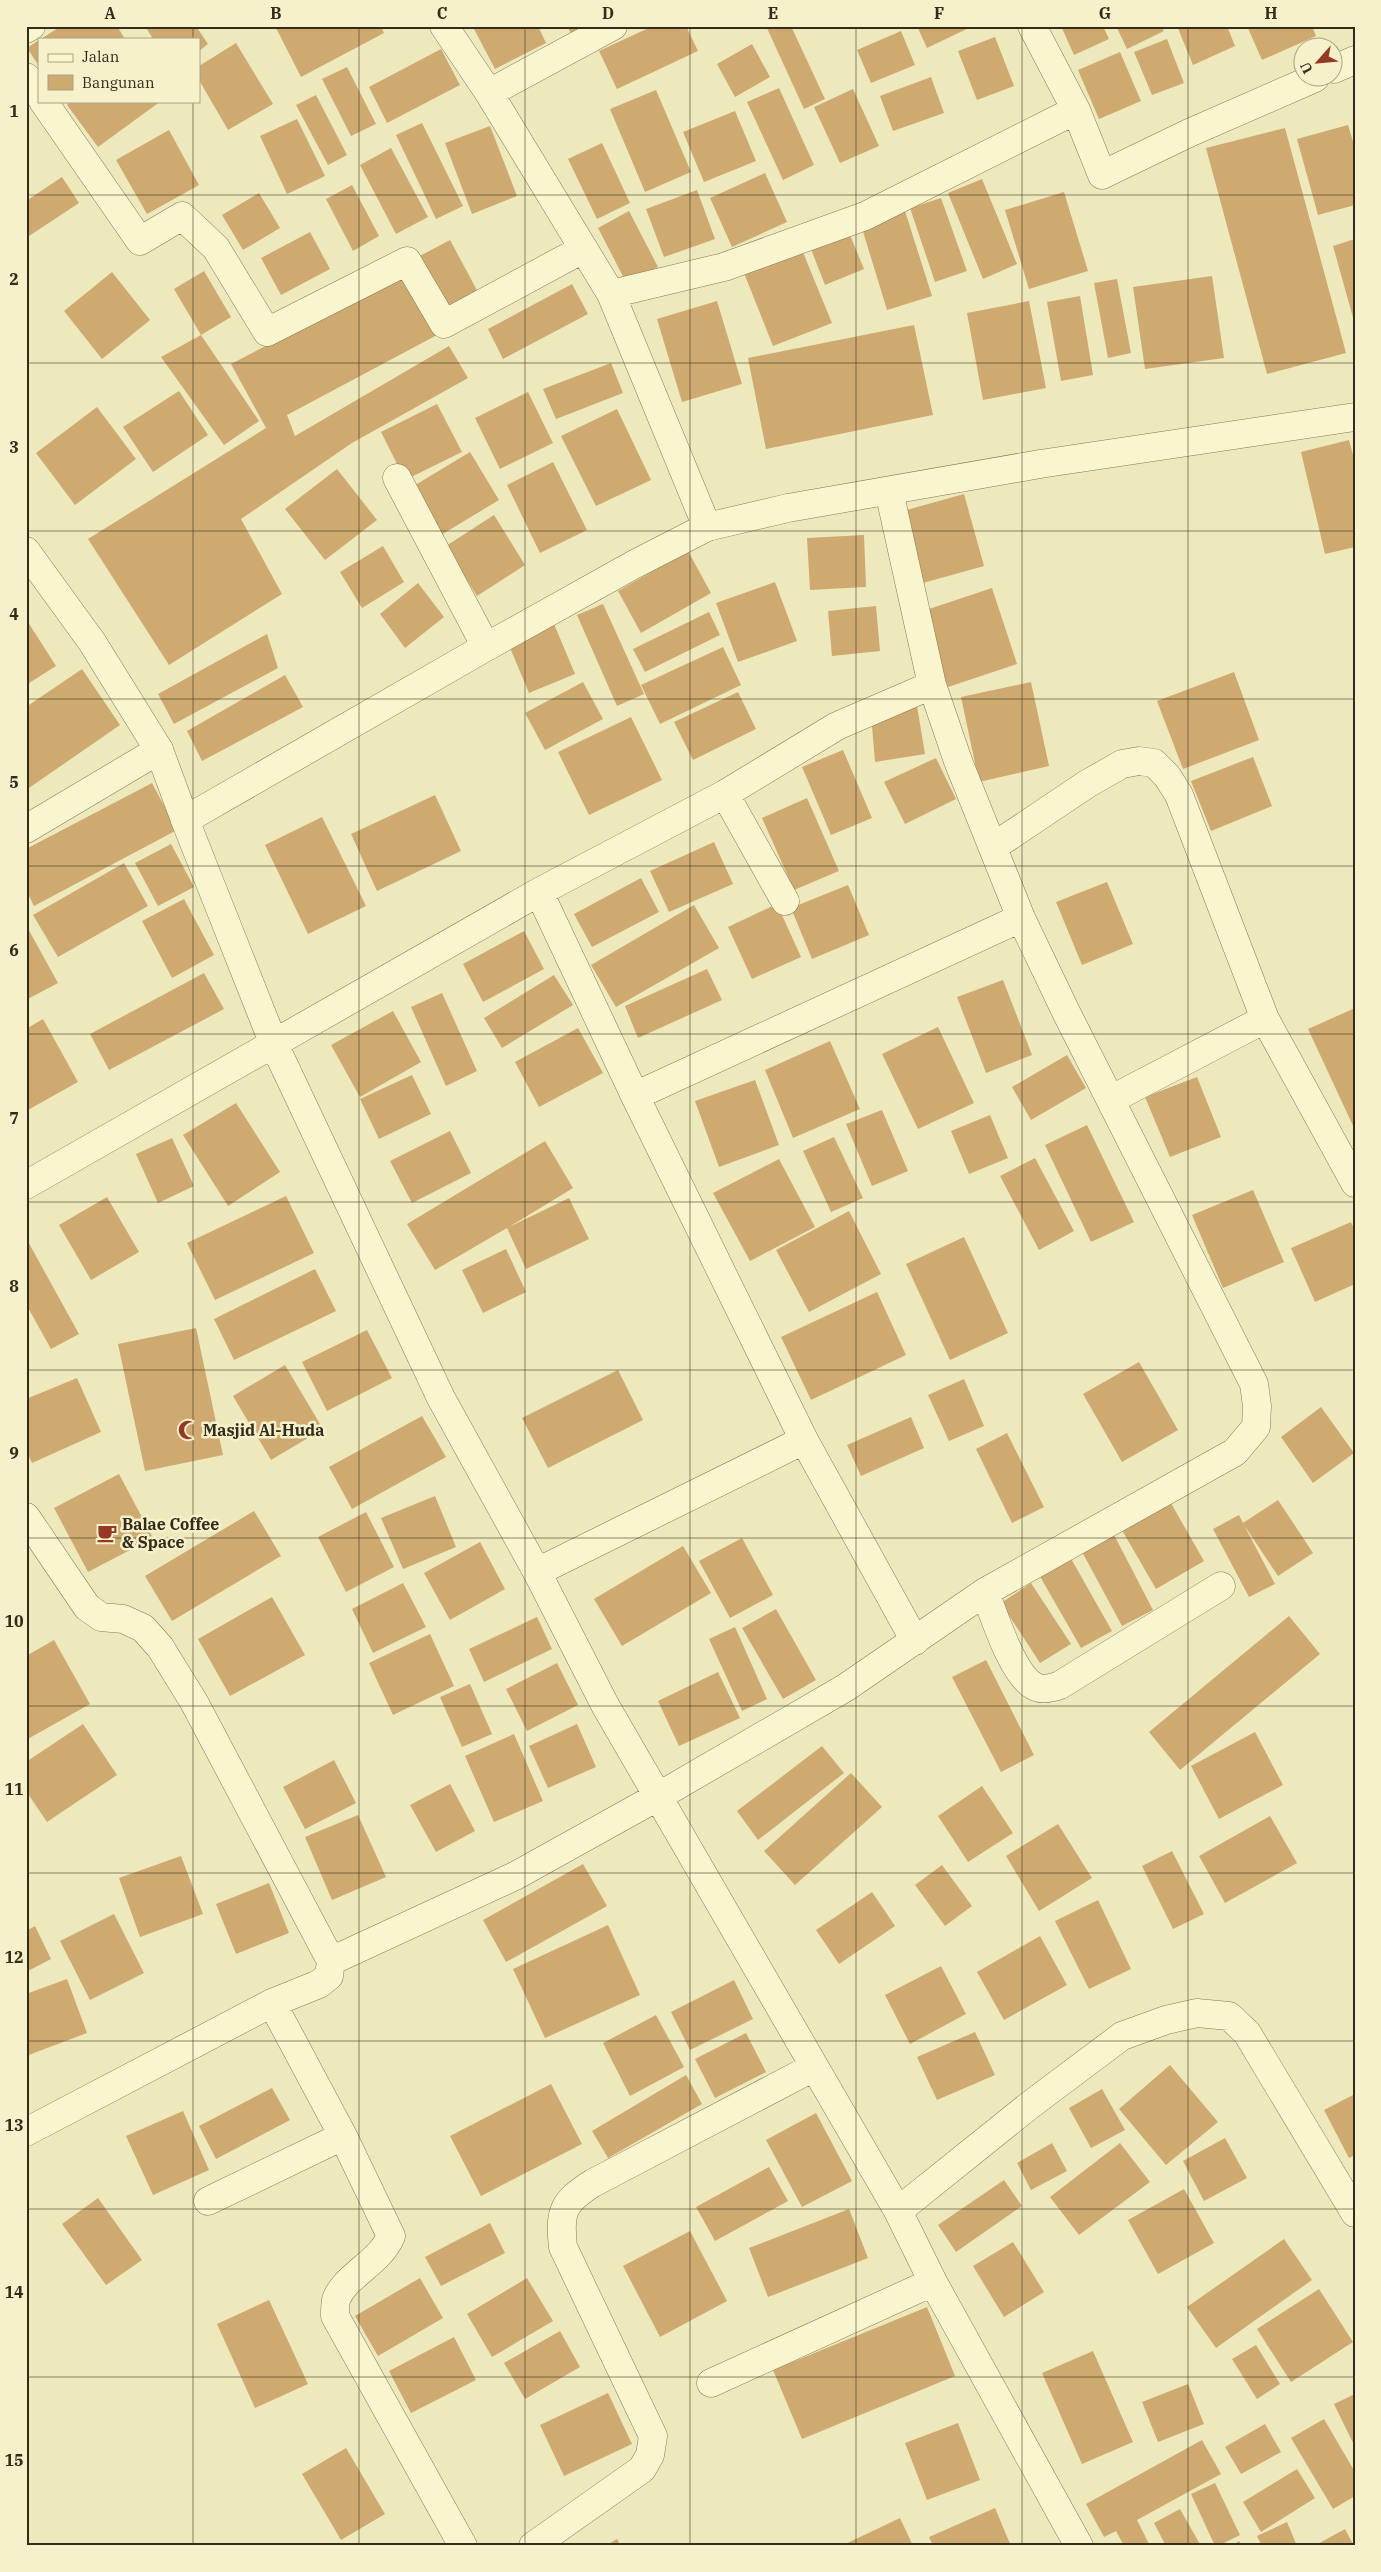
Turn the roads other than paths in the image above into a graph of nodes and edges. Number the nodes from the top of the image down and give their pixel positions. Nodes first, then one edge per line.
1 (31, 26) edge
2 (444, 26) edge
3 (613, 26) edge
4 (1032, 26) edge
5 (26, 29) edge
6 (26, 76) edge
7 (1294, 87) edge
8 (38, 93) edge
9 (489, 93) junction
10 (45, 102) edge
11 (1076, 110) junction
12 (583, 250) junction
13 (611, 294) junction
14 (1355, 417) edge
15 (397, 478) dead end
16 (889, 491) junction
17 (707, 528) junction
18 (26, 550) edge
19 (486, 646) junction
20 (932, 685) junction
21 (159, 750) junction
22 (725, 794) junction
23 (184, 820) junction
24 (26, 829) edge
25 (993, 847) junction
26 (538, 892) junction
27 (785, 901) dead end
28 (1021, 918) junction
29 (1265, 1019) junction
30 (273, 1042) junction
31 (635, 1096) junction
32 (1112, 1099) junction
33 (1355, 1183) edge
34 (26, 1185) edge
35 (804, 1440) junction
36 (26, 1517) edge
37 (537, 1572) junction
38 (1221, 1586) dead end
39 (985, 1592) junction
40 (915, 1641) junction
41 (659, 1796) junction
42 (331, 1962) junction
43 (272, 2003) junction
44 (814, 2067) junction
45 (26, 2132) edge
46 (343, 2136) junction
47 (208, 2201) dead end
48 (898, 2211) junction
49 (1355, 2213) edge
50 (933, 2282) junction
51 (711, 2383) dead end
52 (463, 2546) edge
53 (533, 2546) edge
54 (1079, 2546) edge

1 - 5 street
2 - 9 street
3 - 9 street
4 - 11 street
6 - 8 street
7 - 11 street
9 - 12 street
10 - 12 street
11 - 13 street
12 - 13 street
13 - 17 street
14 - 16 street
15 - 19 street
16 - 17 street
16 - 20 street
17 - 19 street
18 - 21 street
19 - 23 street
20 - 22 street
20 - 25 street
21 - 23 street
21 - 24 street
22 - 26 street
22 - 27 street
23 - 30 street
25 - 28 street
25 - 29 street
26 - 30 street
26 - 31 street
28 - 31 street
28 - 32 street
29 - 32 street
29 - 33 street
30 - 34 street
30 - 37 street
31 - 35 street
32 - 39 street
35 - 37 street
35 - 40 street
36 - 42 street
37 - 41 street
38 - 39 street
39 - 40 street
40 - 41 street
41 - 42 street
41 - 44 street
42 - 43 street
43 - 45 street
43 - 46 street
44 - 48 street
44 - 53 street
46 - 47 street
46 - 52 street
48 - 49 street
48 - 50 street
50 - 51 street
50 - 54 street

